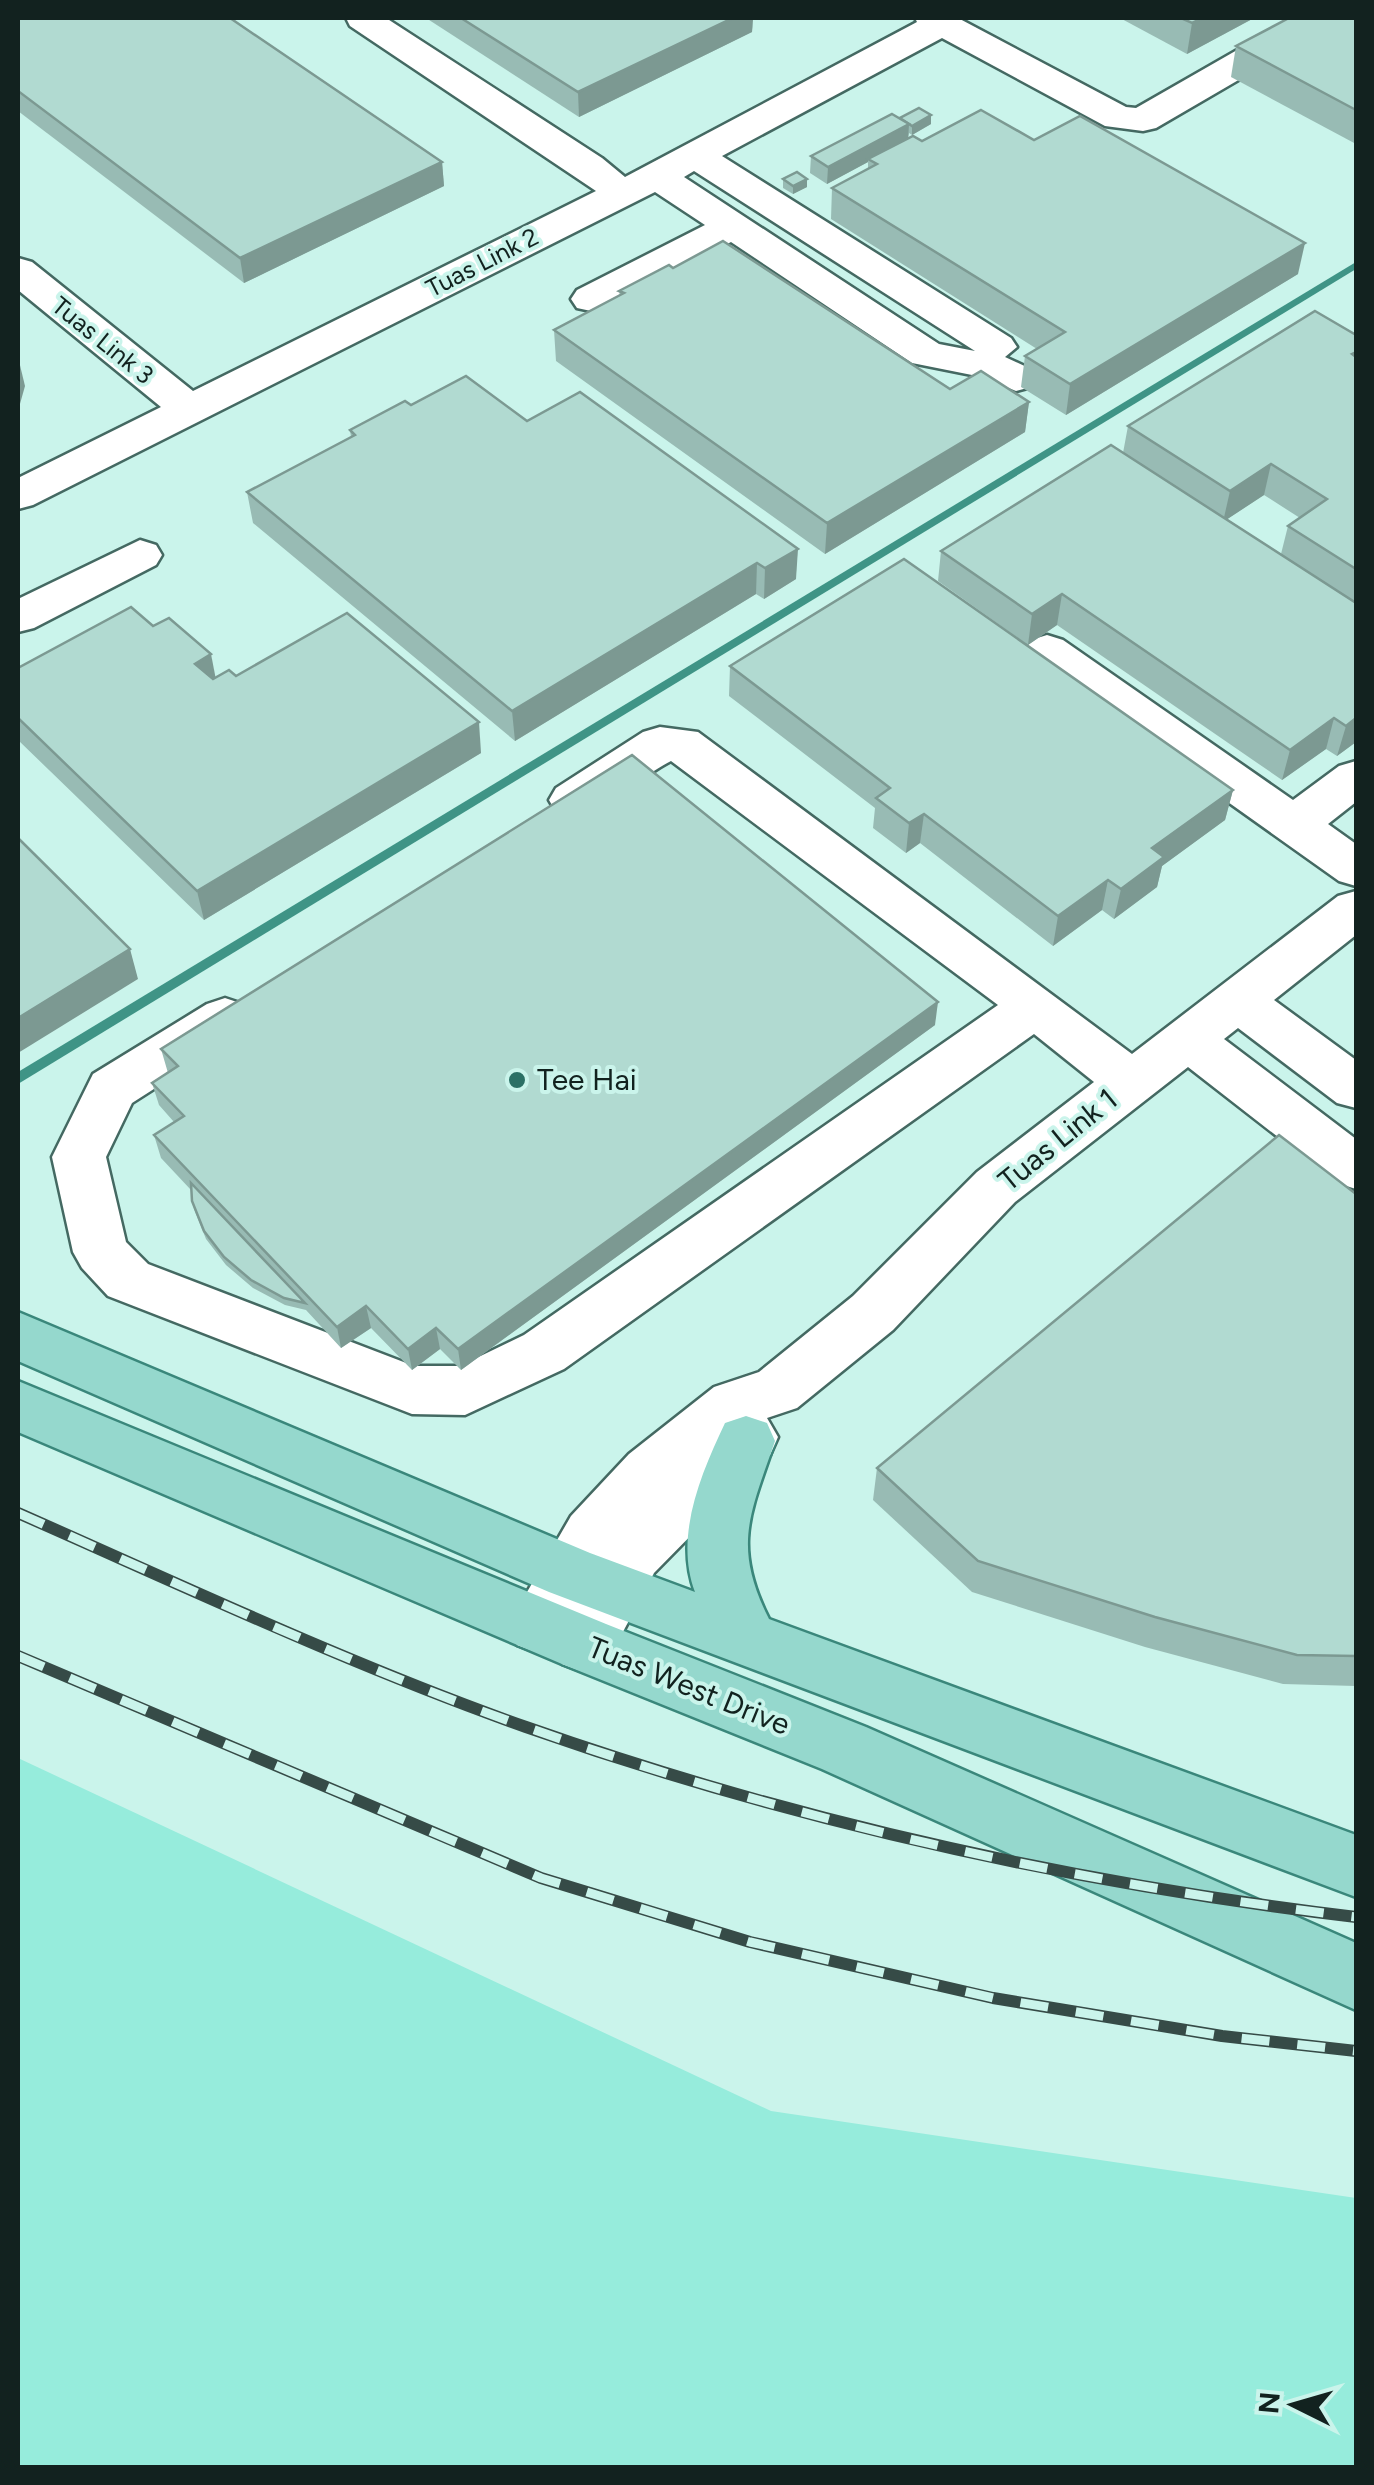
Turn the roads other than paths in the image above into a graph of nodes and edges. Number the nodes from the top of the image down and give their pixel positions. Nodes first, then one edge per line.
1 (364, 18) edge
2 (1318, 18) edge
3 (937, 20) edge
4 (694, 155) junction
5 (657, 176) junction
6 (621, 193) junction
7 (732, 226) junction
8 (18, 270) edge
9 (591, 299) dead end
10 (188, 408) junction
11 (18, 495) edge
12 (140, 556) dead end
13 (18, 617) edge
14 (1047, 651) edge
15 (1356, 778) edge
16 (542, 820) edge
17 (1294, 824) junction
18 (1356, 868) edge
19 (1356, 909) edge
20 (261, 996) edge
21 (1238, 1000) junction
22 (1035, 1006) junction
23 (1188, 1039) junction
24 (1131, 1082) junction
25 (1356, 1088) edge
26 (1356, 1168) edge
27 (18, 1336) edge
28 (777, 1391) junction
29 (18, 1406) edge
30 (746, 1440) junction
31 (576, 1608) junction
32 (746, 1636) junction
33 (1356, 1866) edge
34 (1356, 1977) edge

1 - 6 street
2 - 3 street, Tuas Link 2
3 - 4 street, Tuas Link 2
4 - 5 street, Tuas Link 2
4 - 7 street
5 - 6 street, Tuas Link 2
5 - 7 street
6 - 10 street, Tuas Link 2
7 - 9 street
8 - 10 street, Tuas Link 3
10 - 11 street, Tuas Link 2
12 - 13 street
14 - 17 street
15 - 17 street
16 - 22 street
17 - 18 street
19 - 21 street, Tuas Link 1
20 - 22 street
21 - 23 street, Tuas Link 1
21 - 25 street
22 - 24 street
23 - 24 street, Tuas Link 1
23 - 26 street
24 - 28 street, Tuas Link 1
27 - 31 main road, Tuas West Drive
28 - 30 street, Tuas Link 1
28 - 31 street, Tuas Link 1
29 - 31 main road, Tuas West Drive
30 - 31 street, Tuas Link 1
30 - 32 main road
31 - 32 main road, Tuas West Drive
31 - 34 main road, Tuas West Drive
32 - 33 main road, Tuas West Drive

